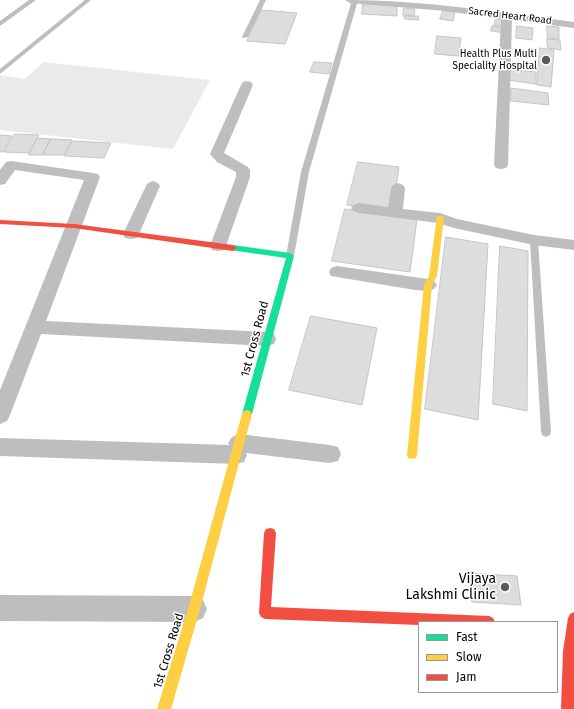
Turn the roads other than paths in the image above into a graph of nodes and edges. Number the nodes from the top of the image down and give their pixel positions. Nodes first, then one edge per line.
1 (33, 0) edge
2 (88, 0) edge
3 (263, 0) edge
4 (350, 0) edge
5 (355, 0) edge
6 (507, 16) junction
7 (0, 24) edge
8 (574, 25) edge
9 (245, 37) dead end
10 (0, 72) edge
11 (247, 86) dead end
12 (502, 165) dead end
13 (0, 181) edge
14 (153, 186) dead end
15 (398, 188) dead end
16 (359, 208) dead end
17 (395, 213) junction
18 (440, 218) junction
19 (0, 222) edge
20 (74, 226) junction
21 (132, 234) junction
22 (534, 240) junction
23 (574, 245) edge
24 (218, 246) junction
25 (290, 256) junction
26 (337, 272) dead end
27 (428, 285) junction
28 (34, 327) junction
29 (267, 339) junction
30 (0, 415) edge
31 (546, 432) dead end
32 (0, 447) edge
33 (237, 449) junction
34 (330, 454) dead end
35 (412, 455) dead end
36 (270, 533) dead end
37 (0, 608) edge
38 (194, 608) junction
39 (464, 621) edge
40 (568, 622) edge
41 (164, 709) edge
42 (568, 709) edge

1 - 7 lane
2 - 10 lane
3 - 9 lane
4 - 5 street, Sacred Heart Road
5 - 6 street, Sacred Heart Road
5 - 25 lane
6 - 8 street, Sacred Heart Road
6 - 12 street
11 - 24 street
13 - 20 street
14 - 21 street
15 - 17 street
16 - 17 street
17 - 18 street
18 - 22 street
18 - 27 street
19 - 20 street
20 - 21 street
20 - 28 street
21 - 24 street
22 - 23 street
22 - 31 lane
24 - 25 street
25 - 29 street, 1st Cross Road
26 - 27 street
27 - 35 street
28 - 29 street
28 - 30 street
29 - 33 street, 1st Cross Road
32 - 33 street
33 - 34 street
33 - 38 street, 1st Cross Road
36 - 39 street
37 - 38 street
38 - 41 street, 1st Cross Road
40 - 42 street

